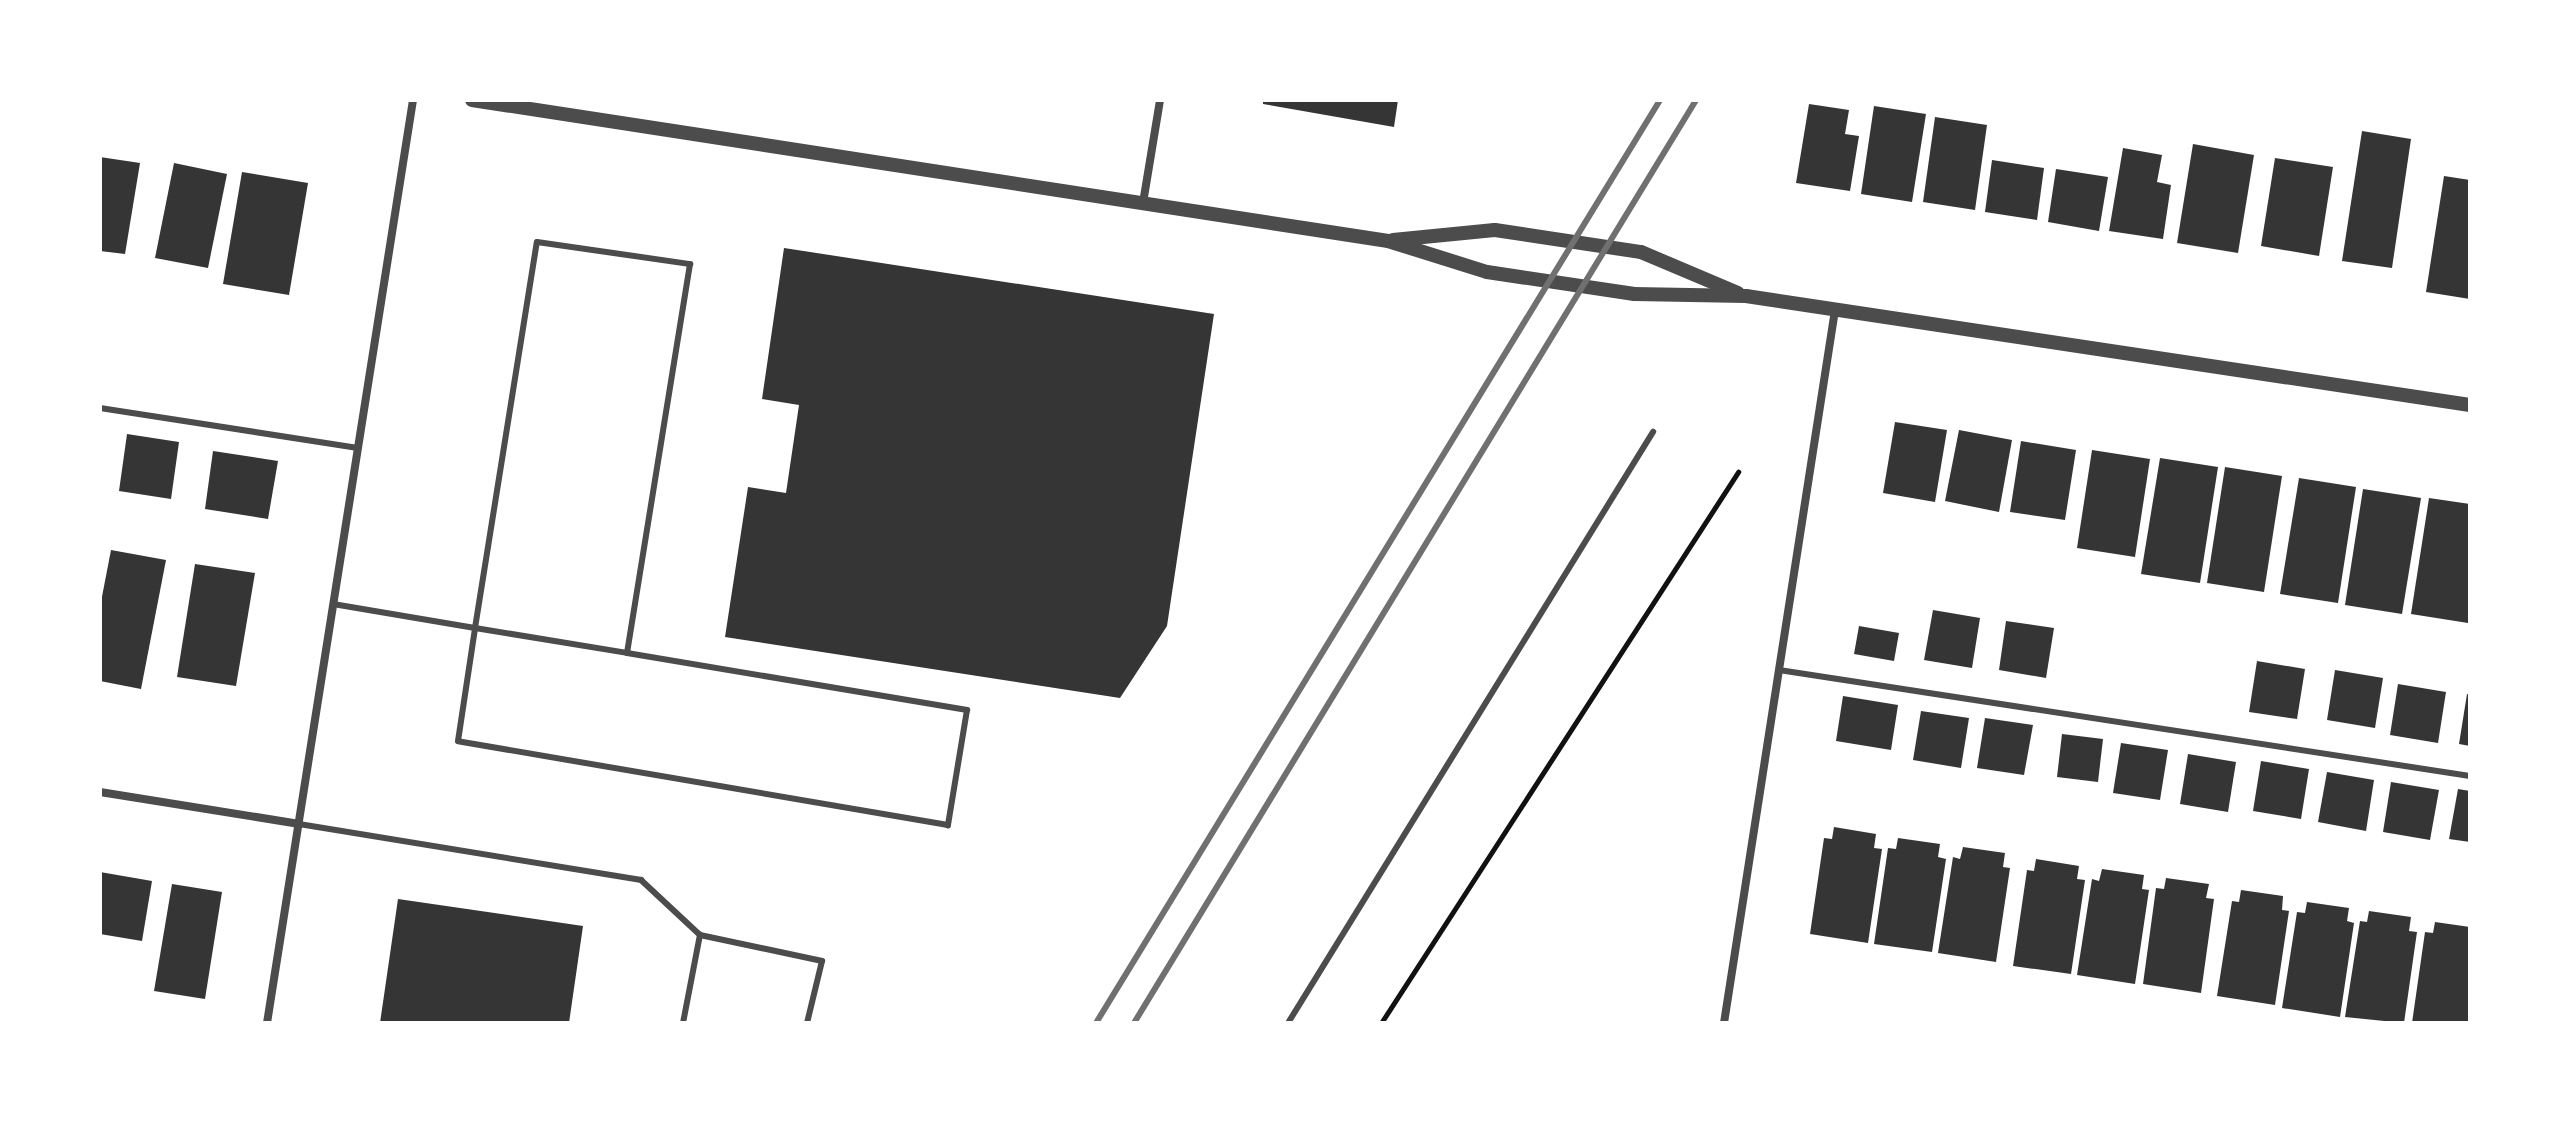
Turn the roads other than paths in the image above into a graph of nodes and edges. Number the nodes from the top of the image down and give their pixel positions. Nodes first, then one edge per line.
1 (413, 100) edge
2 (472, 100) edge
3 (1160, 100) edge
4 (1143, 203) junction
5 (1388, 241) junction
6 (1746, 296) junction
7 (1835, 310) junction
8 (2470, 405) edge
9 (100, 408) edge
10 (1653, 432) dead end
11 (358, 448) junction
12 (333, 604) junction
13 (475, 628) junction
14 (627, 653) junction
15 (1779, 670) junction
16 (2470, 776) edge
17 (100, 792) edge
18 (299, 824) junction
19 (700, 935) junction
20 (267, 1023) edge
21 (683, 1023) edge
22 (807, 1023) edge
23 (1288, 1023) edge
24 (1724, 1023) edge

1 - 11 street
2 - 4 street
3 - 4 street
4 - 5 street
5 - 6 street
5 - 6 street
6 - 7 street
7 - 8 street
7 - 15 street
9 - 11 lane
10 - 23 lane
11 - 12 street
12 - 13 lane
12 - 18 street
13 - 14 lane
13 - 14 lane
13 - 14 lane
15 - 16 lane
15 - 24 street
17 - 18 street
18 - 19 lane
18 - 20 street
19 - 21 lane
19 - 22 lane

